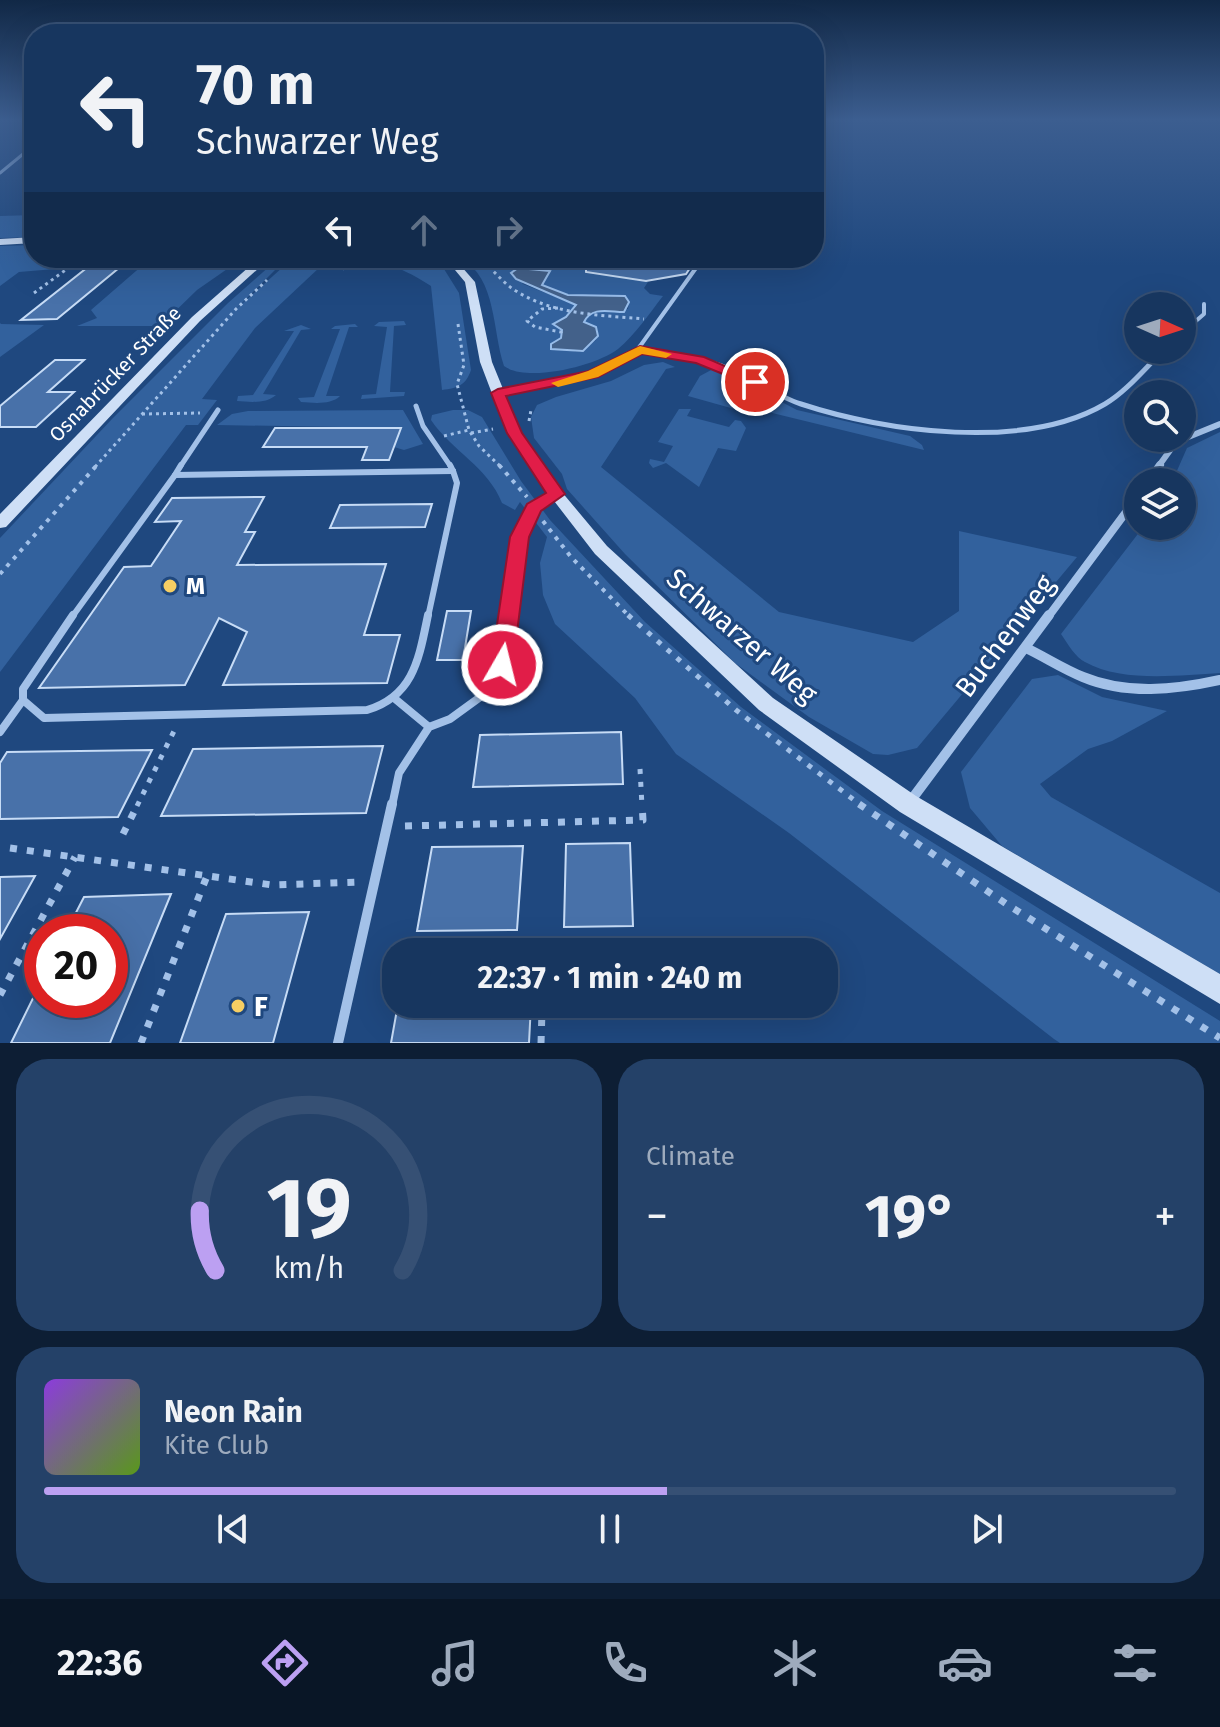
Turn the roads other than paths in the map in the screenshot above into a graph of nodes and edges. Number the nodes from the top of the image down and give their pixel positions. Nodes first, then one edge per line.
1 (24, 241) edge
2 (0, 242) edge
3 (254, 268) edge
4 (458, 268) edge
5 (696, 268) edge
6 (1204, 304) dead end
7 (1196, 321) edge
8 (640, 350) junction
9 (1149, 364) edge
10 (498, 393) junction
11 (416, 406) dead end
12 (218, 410) road end
13 (1220, 424) edge
14 (1158, 468) edge
15 (454, 471) junction
16 (175, 475) junction
17 (556, 494) junction
18 (1124, 515) edge
19 (0, 523) edge
20 (1026, 648) junction
21 (1220, 680) edge
22 (394, 698) junction
23 (23, 700) junction
24 (429, 727) junction
25 (0, 732) edge
26 (908, 804) junction
27 (1220, 990) edge
28 (338, 1043) edge

1 - 2 street
3 - 19 street, Osnabrücker Straße
4 - 10 street, Schwarzer Weg
5 - 8 lane
6 - 7 lane
8 - 9 lane
8 - 10 lane
10 - 17 street, Schwarzer Weg
11 - 15 lane
12 - 16 lane
13 - 14 street
15 - 16 lane
15 - 22 lane
16 - 23 lane
17 - 24 lane
17 - 26 street, Schwarzer Weg
18 - 20 street, Buchenweg
20 - 21 street
20 - 26 street, Buchenweg
22 - 23 lane
22 - 24 lane
23 - 25 lane
24 - 28 lane
26 - 27 street, Schwarzer Weg

